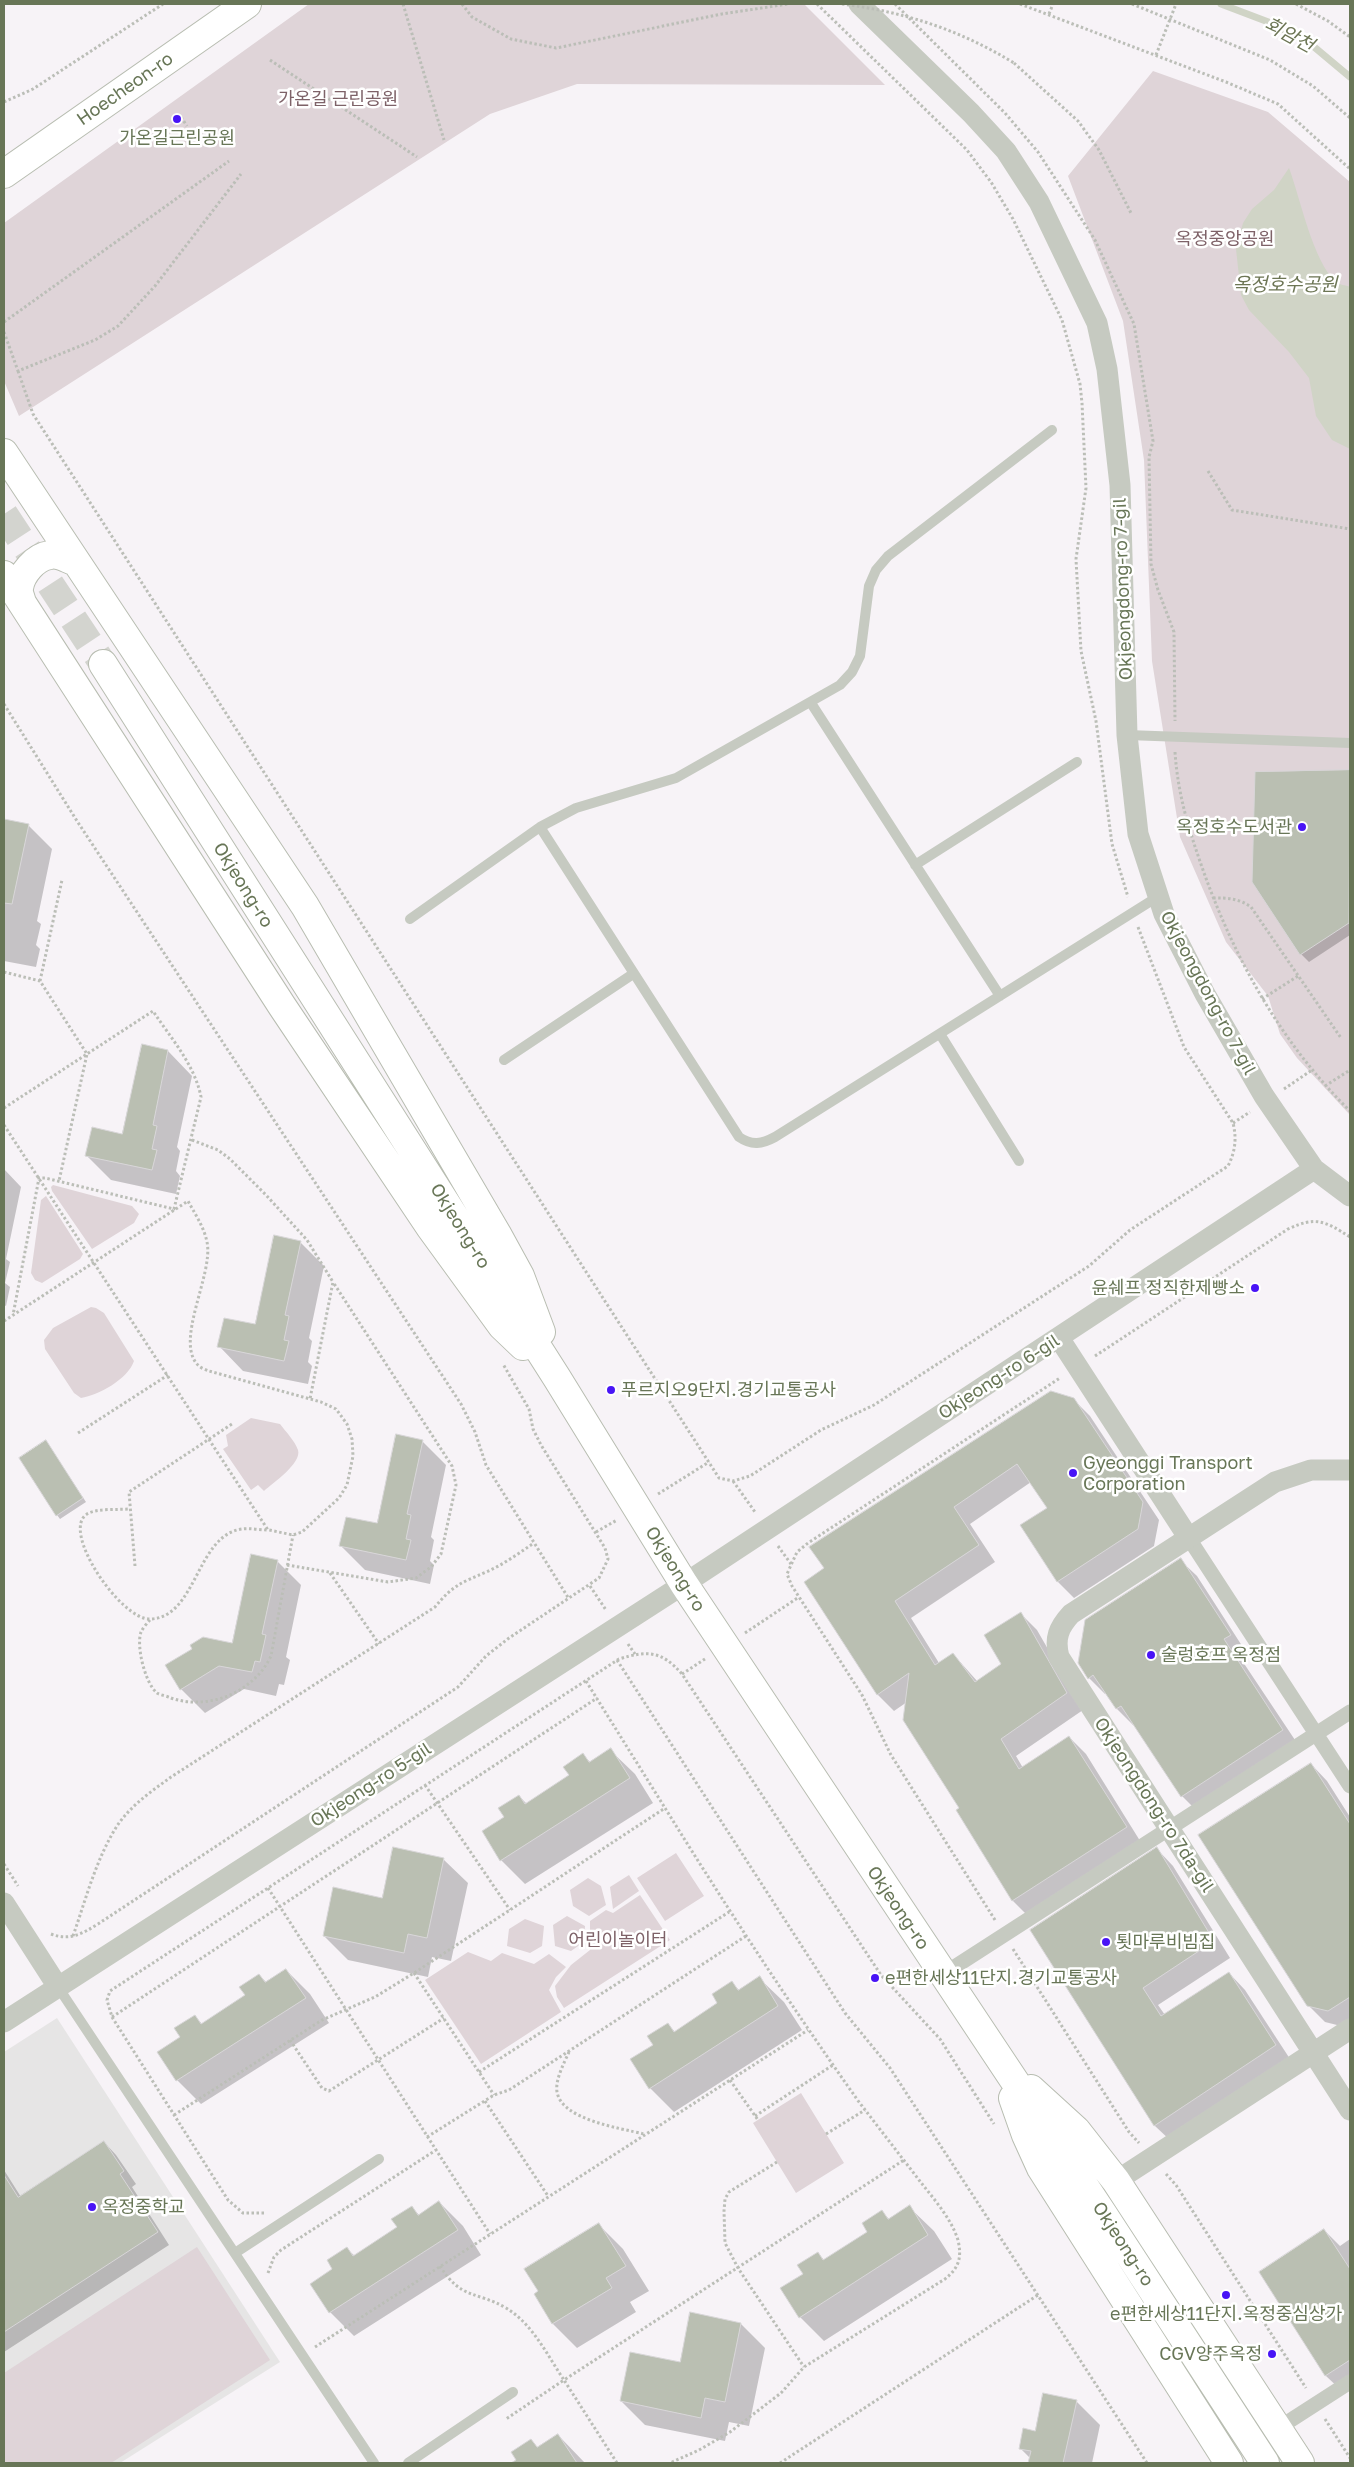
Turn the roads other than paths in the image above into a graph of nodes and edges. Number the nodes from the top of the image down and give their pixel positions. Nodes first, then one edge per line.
1 (247, 4) edge
2 (859, 4) edge
3 (4, 174) edge
4 (1052, 430) dead end
5 (4, 453) edge
6 (76, 562) junction
7 (4, 575) edge
8 (22, 603) junction
9 (103, 664) tunnel mouth
10 (811, 703) junction
11 (1128, 735) junction
12 (1350, 743) edge
13 (1077, 762) dead end
14 (540, 826) junction
15 (915, 865) junction
16 (1159, 896) junction
17 (410, 920) dead end
18 (633, 974) junction
19 (1000, 996) junction
20 (940, 1034) junction
21 (504, 1060) dead end
22 (1019, 1161) dead end
23 (1314, 1169) junction
24 (1350, 1196) edge
25 (1059, 1338) junction
26 (557, 1378) junction
27 (1350, 1470) edge
28 (1188, 1537) junction
29 (684, 1584) junction
30 (1350, 1712) edge
31 (1315, 1734) junction
32 (1350, 1786) edge
33 (1168, 1829) junction
34 (4, 1903) edge
35 (942, 1975) junction
36 (58, 1987) junction
37 (4, 2022) edge
38 (1350, 2029) edge
39 (1314, 2052) junction
40 (1000, 2061) junction
41 (1350, 2110) edge
42 (379, 2160) dead end
43 (1116, 2181) junction
44 (235, 2253) junction
45 (1350, 2382) edge
46 (513, 2392) dead end
47 (1278, 2430) junction
48 (374, 2463) edge
49 (408, 2463) edge
50 (1229, 2463) edge
51 (1265, 2463) edge
52 (1300, 2463) edge

1 - 3 main road, Hoecheon-ro
2 - 11 street, Okjeongdong-ro 7-gil
4 - 10 lane
5 - 6 main road
6 - 8 main road
6 - 26 main road
7 - 8 main road
8 - 26 main road
9 - 26 main road, Okjeong-ro
10 - 14 lane
10 - 15 lane
11 - 12 lane
11 - 16 street, Okjeongdong-ro 7-gil
13 - 15 lane
14 - 17 lane
14 - 18 lane
15 - 19 lane
16 - 19 lane
16 - 23 street, Okjeongdong-ro 7-gil
18 - 20 lane
18 - 21 lane
19 - 20 lane
20 - 22 lane
23 - 24 street, Okjeongdong-ro 7-gil
23 - 25 street, Okjeong-ro 6-gil
25 - 28 street
25 - 29 street, Okjeong-ro 6-gil
26 - 29 main road, Okjeong-ro
27 - 28 street, Okjeongdong-ro 7da-gil
28 - 31 street
28 - 33 street, Okjeongdong-ro 7da-gil
29 - 35 main road, Okjeong-ro
29 - 36 street, Okjeong-ro 5-gil
30 - 31 street
31 - 32 street
31 - 33 street
33 - 35 street
33 - 39 street, Okjeongdong-ro 7da-gil
34 - 36 street
35 - 40 main road, Okjeong-ro
36 - 37 street, Okjeong-ro 5-gil
36 - 44 lane
38 - 39 street
39 - 41 street, Okjeongdong-ro 7da-gil
39 - 43 street
40 - 43 main road
40 - 50 main road
40 - 51 main road, Okjeong-ro
42 - 44 lane
43 - 47 main road
44 - 48 lane
45 - 47 street
46 - 49 lane
47 - 52 main road

